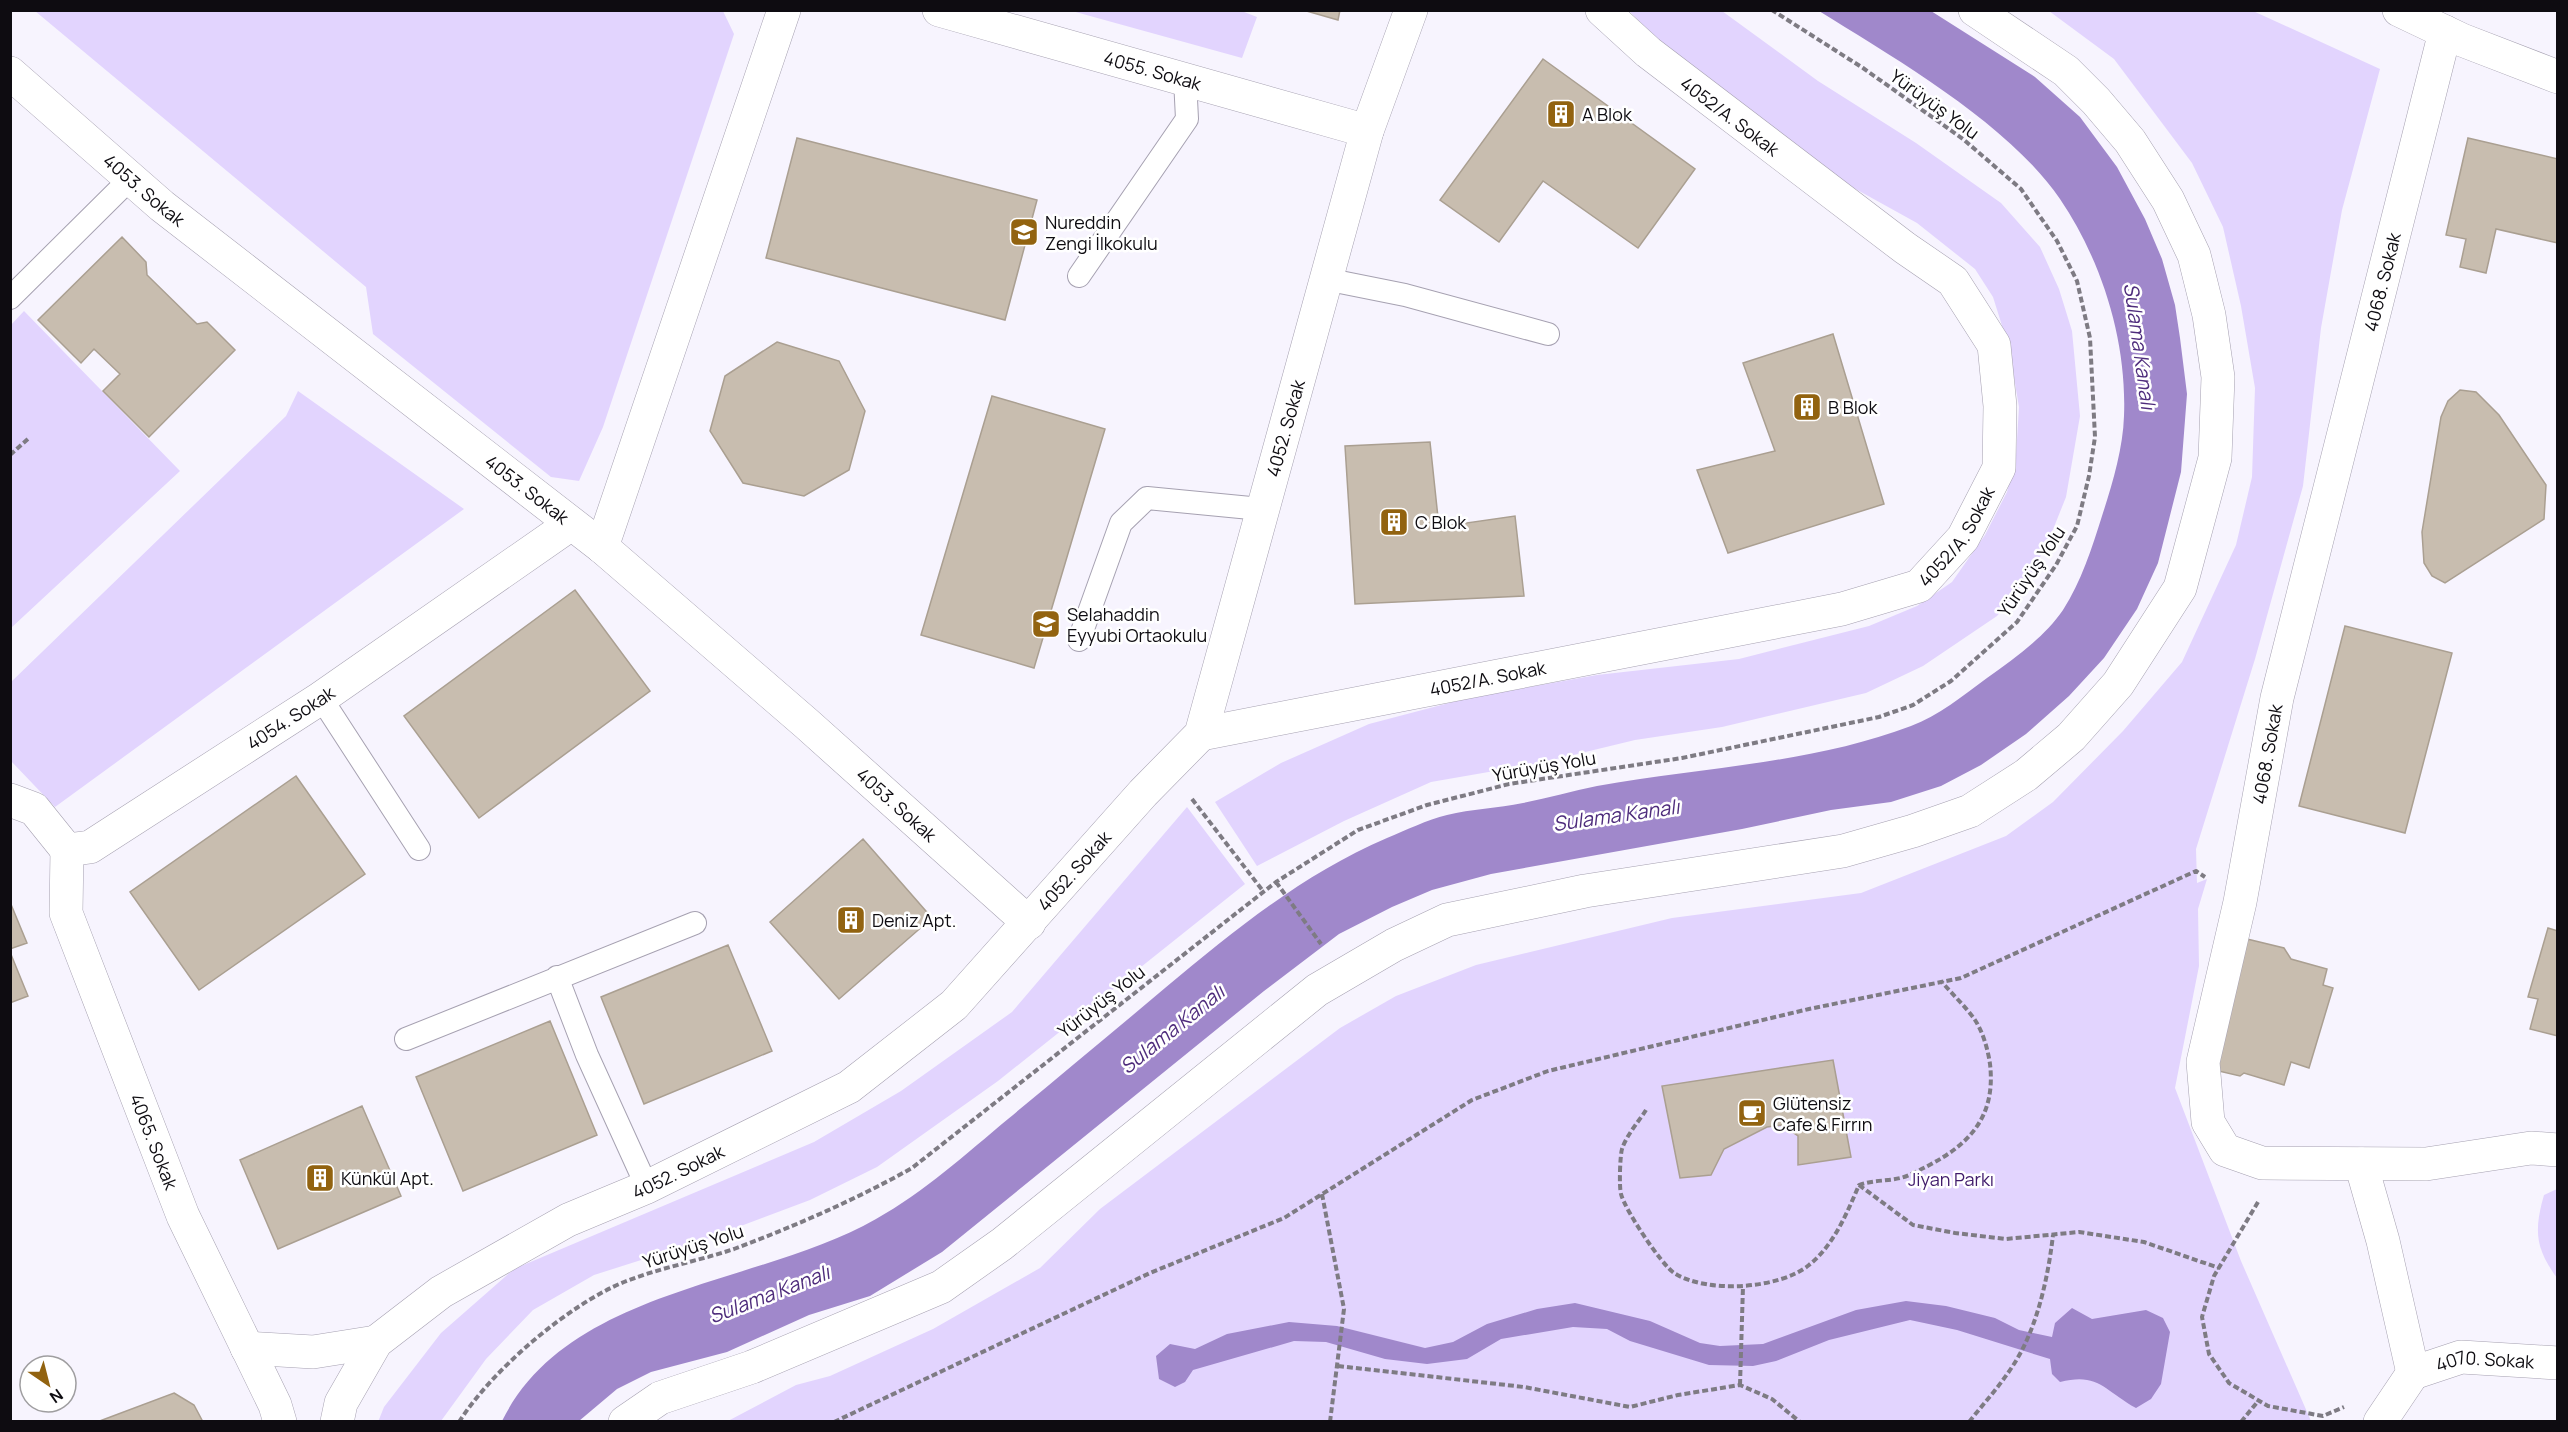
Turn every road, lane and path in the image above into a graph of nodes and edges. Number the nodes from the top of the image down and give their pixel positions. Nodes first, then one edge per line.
1 (784, 10) edge
2 (939, 10) edge
3 (1411, 10) edge
4 (1602, 10) edge
5 (1772, 10) edge
6 (1975, 10) edge
7 (2399, 10) edge
8 (2445, 32) junction
9 (10, 73) edge
10 (2558, 77) edge
11 (1185, 79) junction
12 (1367, 131) junction
13 (131, 178) junction
14 (1079, 276) dead end
15 (1325, 279) junction
16 (10, 298) edge
17 (1548, 334) dead end
18 (29, 438) dead end
19 (10, 455) edge
20 (1261, 509) junction
21 (572, 524) junction
22 (602, 547) junction
23 (1079, 640) dead end
24 (321, 698) junction
25 (1201, 734) junction
26 (1168, 767) junction
27 (10, 800) edge
28 (419, 849) dead end
29 (68, 850) junction
30 (1276, 882) junction
31 (1263, 891) junction
32 (2240, 902) junction
33 (695, 923) dead end
34 (1029, 923) junction
35 (1326, 952) dead end
36 (557, 977) junction
37 (1941, 982) junction
38 (406, 1039) dead end
39 (1646, 1110) dead end
40 (2558, 1150) edge
41 (2281, 1163) junction
42 (2361, 1164) junction
43 (1859, 1185) junction
44 (647, 1187) junction
45 (1322, 1194) junction
46 (2053, 1235) junction
47 (2219, 1268) junction
48 (1743, 1286) junction
49 (376, 1342) junction
50 (247, 1348) junction
51 (2558, 1363) edge
52 (1338, 1366) junction
53 (2413, 1373) junction
54 (1740, 1385) junction
55 (2259, 1400) junction
56 (2353, 1402) dead end
57 (280, 1422) edge
58 (336, 1422) edge
59 (459, 1422) edge
60 (625, 1422) edge
61 (834, 1422) edge
62 (1330, 1422) edge
63 (1800, 1422) edge
64 (1969, 1422) edge
65 (2241, 1422) edge
66 (2380, 1422) edge

1 - 22 street
2 - 11 street, 4055. Sokak
3 - 12 street, 4052. Sokak
4 - 25 street, 4052/A. Sokak
5 - 30 path, Yürüyüş Yolu
6 - 60 street
7 - 8 street
8 - 10 street
8 - 32 street, 4068. Sokak
9 - 13 street, 4053. Sokak
11 - 12 street, 4055. Sokak
11 - 14 lane
12 - 15 street, 4052. Sokak
13 - 16 lane
13 - 21 street, 4053. Sokak
15 - 17 lane
15 - 20 street, 4052. Sokak
18 - 19 path
20 - 23 lane
20 - 25 street, 4052. Sokak
21 - 22 street, 4053. Sokak
21 - 24 street, 4054. Sokak
22 - 34 street, 4053. Sokak
24 - 28 lane
24 - 29 street, 4054. Sokak
25 - 26 street, 4052. Sokak
26 - 31 path
26 - 34 street, 4052. Sokak
27 - 29 street
29 - 50 street, 4065. Sokak
30 - 31 path, Yürüyüş Yolu
30 - 35 path
31 - 59 path, Yürüyüş Yolu
32 - 37 path
32 - 41 street, 4068. Sokak
33 - 36 lane
34 - 44 street, 4052. Sokak
36 - 38 lane
36 - 44 lane
37 - 43 path
37 - 45 path
39 - 48 path
40 - 42 street, 4068. Sokak
41 - 42 street, 4068. Sokak
41 - 47 path
42 - 53 street
43 - 46 path
43 - 48 path
44 - 49 street, 4052. Sokak
45 - 52 path
45 - 61 path
46 - 47 path
46 - 64 path
47 - 55 path
48 - 54 path
49 - 50 street
49 - 58 street, 4052. Sokak
50 - 57 street, 4065. Sokak
51 - 53 street, 4070. Sokak
52 - 54 path
52 - 62 path
53 - 66 street
54 - 63 path
55 - 56 path
55 - 65 path

